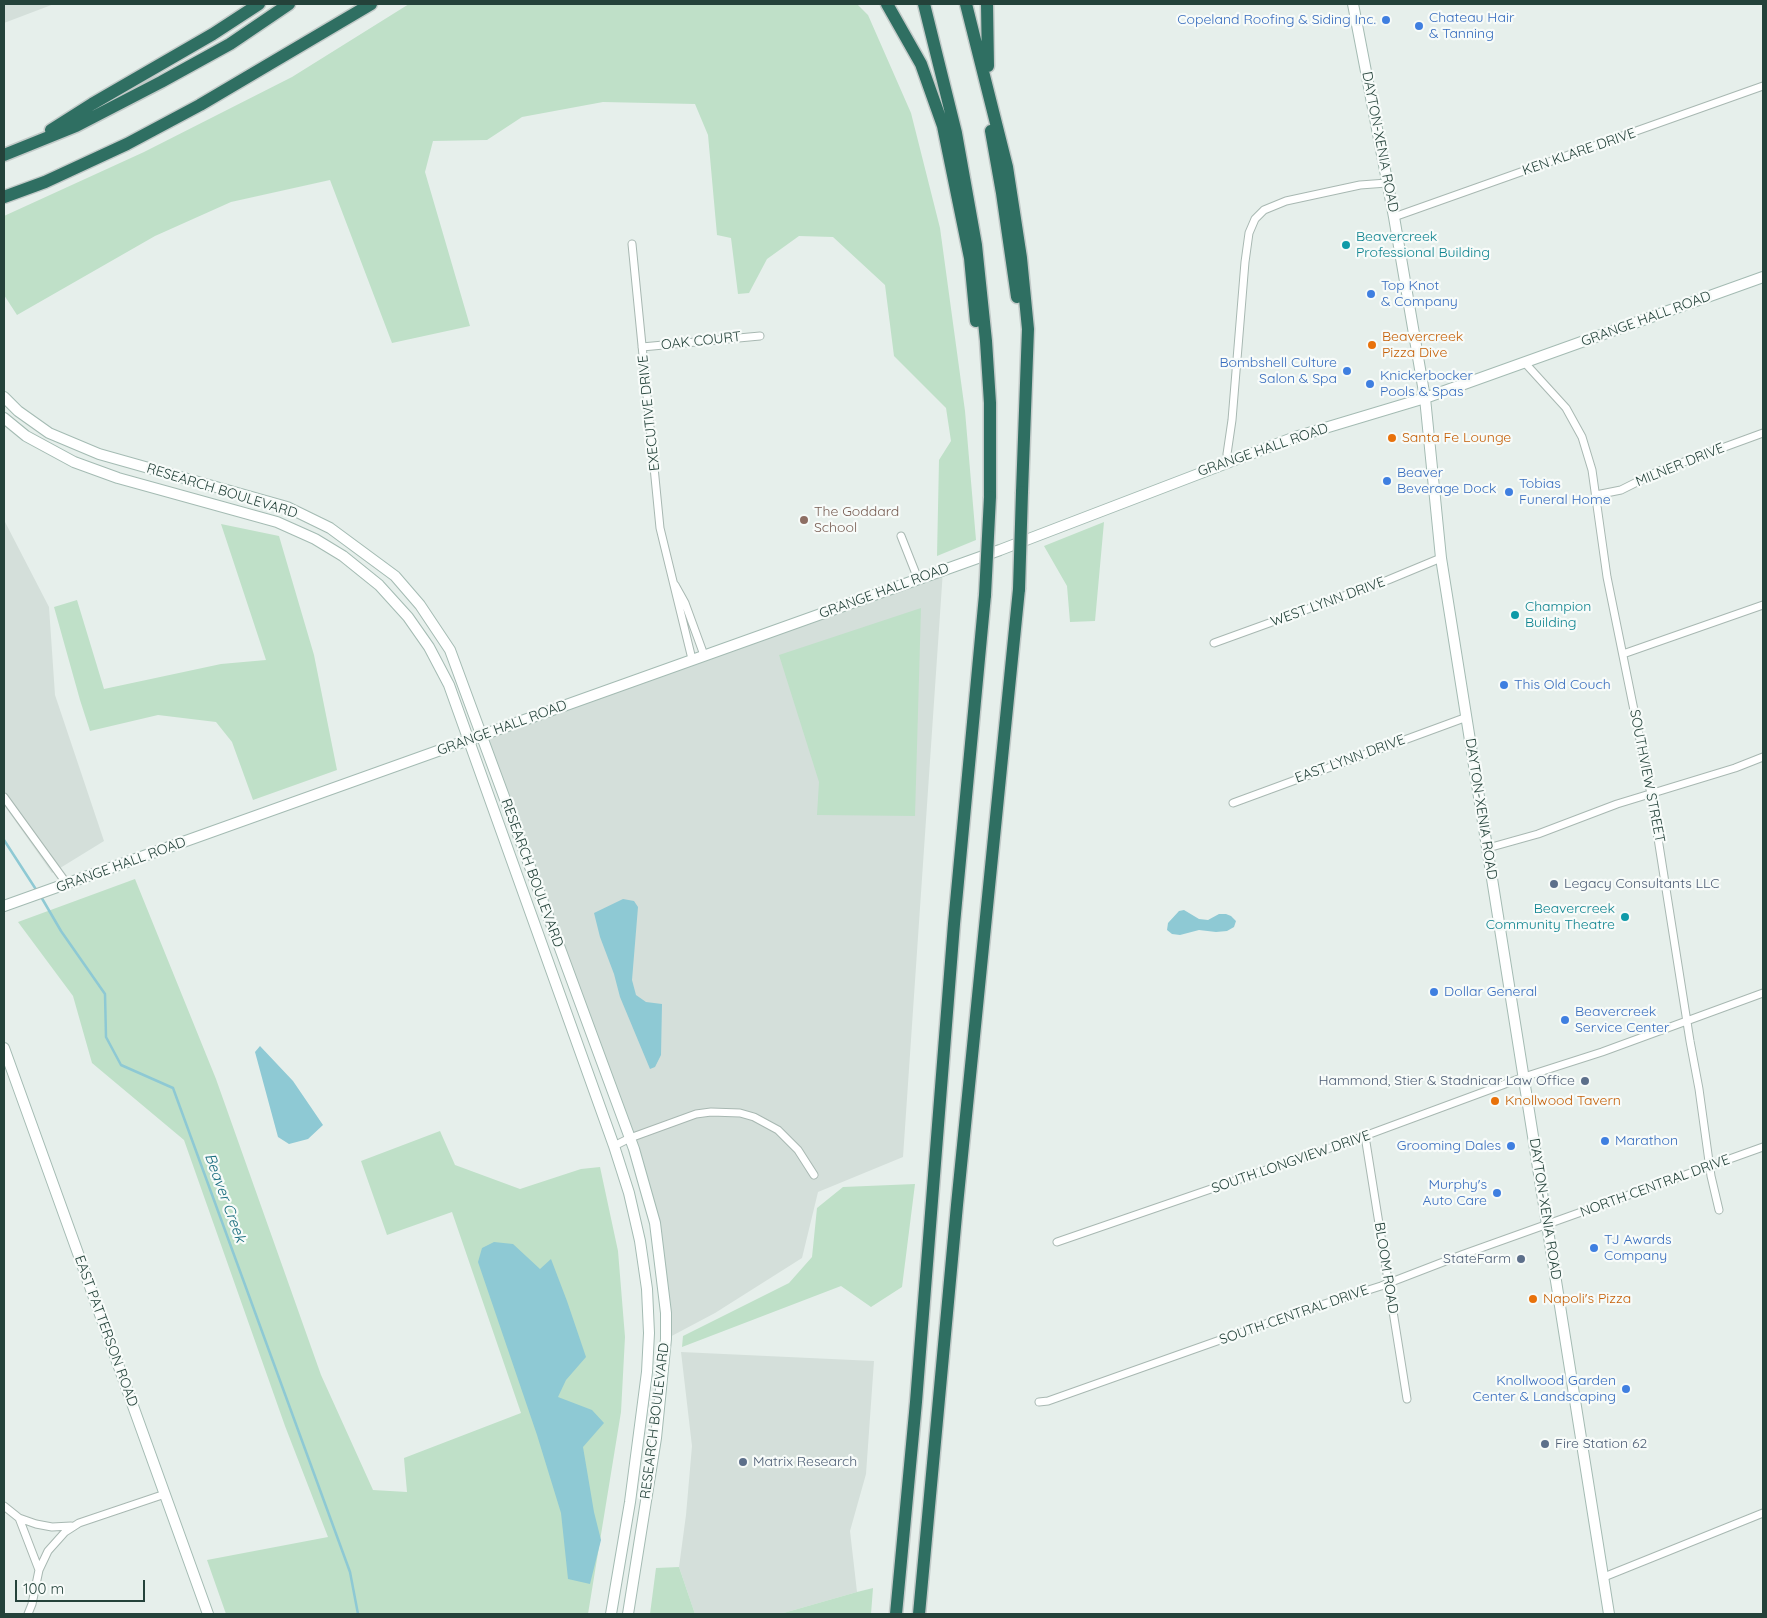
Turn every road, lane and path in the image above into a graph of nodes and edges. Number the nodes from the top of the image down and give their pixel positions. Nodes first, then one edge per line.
1 (259, 4) edge
2 (289, 4) edge
3 (360, 4) edge
4 (371, 4) edge
5 (887, 4) edge
6 (924, 4) edge
7 (958, 4) edge
8 (966, 4) edge
9 (987, 4) edge
10 (1353, 4) edge
11 (309, 40) junction
12 (987, 86) junction
13 (1763, 86) edge
14 (23, 148) junction
15 (4, 155) edge
16 (1387, 183) junction
17 (4, 197) edge
18 (1394, 217) junction
19 (632, 244) dead end
20 (1763, 277) edge
21 (760, 336) dead end
22 (642, 347) junction
23 (1525, 363) junction
24 (4, 398) edge
25 (1425, 398) junction
26 (4, 418) edge
27 (1024, 426) junction
28 (1763, 433) edge
29 (991, 442) junction
30 (1228, 461) junction
31 (1596, 495) junction
32 (901, 536) dead end
33 (1442, 558) junction
34 (918, 579) junction
35 (672, 581) junction
36 (1763, 604) edge
37 (1214, 643) dead end
38 (1623, 654) junction
39 (704, 655) junction
40 (692, 659) junction
41 (1467, 717) junction
42 (482, 735) junction
43 (468, 740) junction
44 (1763, 757) edge
45 (1651, 794) junction
46 (4, 797) edge
47 (1233, 803) dead end
48 (1488, 848) junction
49 (67, 884) junction
50 (4, 906) edge
51 (1763, 993) edge
52 (1687, 1021) junction
53 (4, 1048) edge
54 (6, 1060) edge
55 (1524, 1078) junction
56 (1365, 1136) junction
57 (630, 1138) junction
58 (614, 1146) junction
59 (1763, 1147) edge
60 (1710, 1166) junction
61 (814, 1175) dead end
62 (1719, 1210) dead end
63 (1548, 1225) junction
64 (1057, 1242) dead end
65 (1387, 1282) junction
66 (1406, 1399) dead end
67 (1039, 1402) dead end
68 (165, 1494) junction
69 (4, 1506) edge
70 (1763, 1514) edge
71 (20, 1518) junction
72 (79, 1523) junction
73 (39, 1570) junction
74 (1604, 1577) junction
75 (28, 1614) edge
76 (208, 1614) edge
77 (611, 1614) edge
78 (628, 1614) edge
79 (896, 1614) edge
80 (920, 1614) edge
81 (1610, 1614) edge

1 - 14 highway
2 - 14 highway
3 - 11 highway
4 - 11 highway
5 - 29 highway
6 - 29 highway
7 - 27 highway
8 - 12 highway
9 - 12 highway
10 - 16 main road, DAYTON-XENIA ROAD
11 - 17 highway
12 - 27 highway
13 - 18 street, KEN KLARE DRIVE
14 - 15 highway
16 - 18 main road, DAYTON-XENIA ROAD
16 - 30 street
18 - 25 main road, DAYTON-XENIA ROAD
19 - 22 street, EXECUTIVE DRIVE
20 - 23 main road, GRANGE HALL ROAD
21 - 22 street, OAK COURT
22 - 35 street, EXECUTIVE DRIVE
23 - 25 main road, GRANGE HALL ROAD
23 - 31 street, SOUTHVIEW STREET
24 - 42 main road, RESEARCH BOULEVARD
25 - 30 main road, GRANGE HALL ROAD
25 - 33 main road, DAYTON-XENIA ROAD
26 - 43 main road, RESEARCH BOULEVARD
27 - 80 highway, bridge
28 - 31 street, MILNER DRIVE
29 - 79 highway, bridge
30 - 34 main road, GRANGE HALL ROAD
31 - 38 street, SOUTHVIEW STREET
32 - 34 street
33 - 37 street, WEST LYNN DRIVE
33 - 41 main road, DAYTON-XENIA ROAD
34 - 39 main road, GRANGE HALL ROAD
35 - 39 street, EXECUTIVE DRIVE
35 - 40 street, EXECUTIVE DRIVE
36 - 38 street
38 - 45 street, SOUTHVIEW STREET
39 - 40 main road, GRANGE HALL ROAD
40 - 42 main road, GRANGE HALL ROAD
41 - 47 street, EAST LYNN DRIVE
41 - 48 main road, DAYTON-XENIA ROAD
42 - 43 main road, GRANGE HALL ROAD
42 - 57 main road, RESEARCH BOULEVARD
43 - 49 main road, GRANGE HALL ROAD
43 - 58 main road, RESEARCH BOULEVARD
44 - 45 street
45 - 48 street
45 - 52 street, SOUTHVIEW STREET
46 - 49 street
48 - 55 main road, DAYTON-XENIA ROAD
49 - 50 main road, GRANGE HALL ROAD
51 - 52 street, SOUTH LONGVIEW DRIVE
52 - 55 street, SOUTH LONGVIEW DRIVE
52 - 60 street, SOUTHVIEW STREET
53 - 54 main road, EAST PATTERSON ROAD
54 - 68 main road, EAST PATTERSON ROAD
55 - 56 street, SOUTH LONGVIEW DRIVE
55 - 63 main road, DAYTON-XENIA ROAD
56 - 64 street, SOUTH LONGVIEW DRIVE
56 - 65 street, BLOOM ROAD
57 - 58 street
57 - 61 street
57 - 78 main road, RESEARCH BOULEVARD
58 - 77 main road, RESEARCH BOULEVARD
59 - 60 street, NORTH CENTRAL DRIVE
60 - 62 street, SOUTHVIEW STREET
60 - 63 street, NORTH CENTRAL DRIVE
63 - 65 street, SOUTH CENTRAL DRIVE
63 - 74 main road, DAYTON-XENIA ROAD
65 - 66 street, BLOOM ROAD
65 - 67 street, SOUTH CENTRAL DRIVE
68 - 72 street
68 - 76 main road, EAST PATTERSON ROAD
69 - 71 street
70 - 74 street
71 - 72 street
71 - 73 street
72 - 73 street
73 - 75 street
74 - 81 main road, DAYTON-XENIA ROAD

